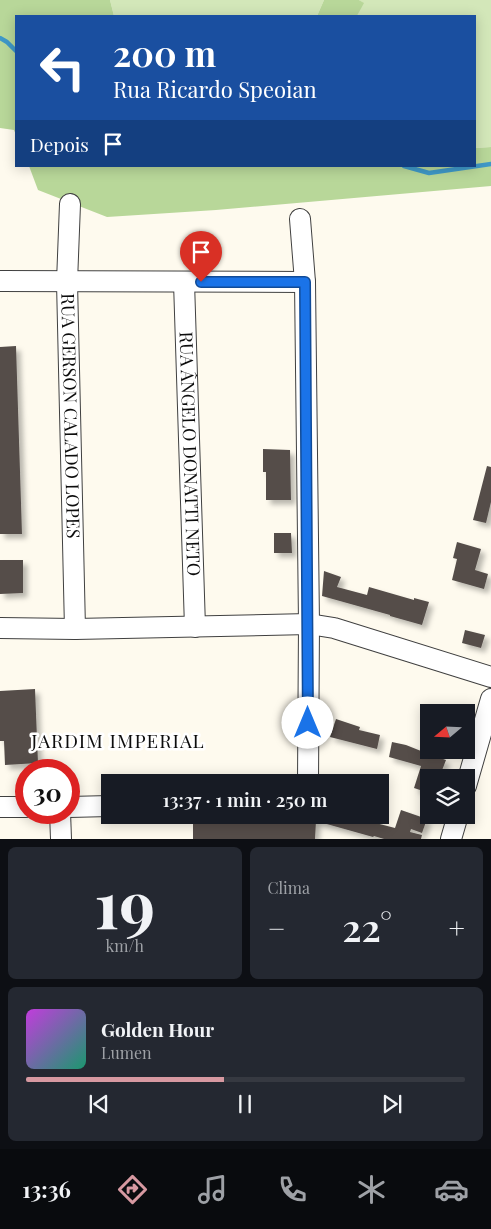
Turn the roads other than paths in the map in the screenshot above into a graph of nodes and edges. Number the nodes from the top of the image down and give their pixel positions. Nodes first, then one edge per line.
1 (70, 204) dead end
2 (300, 218) dead end
3 (0, 281) edge
4 (67, 282) junction
5 (184, 282) junction
6 (305, 282) junction
7 (309, 624) junction
8 (195, 627) junction
9 (0, 628) edge
10 (75, 629) junction
11 (491, 677) edge
12 (491, 699) edge
13 (471, 769) edge
14 (308, 774) edge
15 (101, 806) edge
16 (0, 807) edge
17 (15, 807) edge
18 (80, 807) edge
19 (61, 824) edge
20 (455, 824) edge
21 (62, 839) edge
22 (451, 839) edge

1 - 4 street, RUA GERSON CALADO LOPES
2 - 6 street
3 - 4 street
4 - 5 street
4 - 10 street, RUA GERSON CALADO LOPES
5 - 6 street
5 - 8 street, RUA ÂNGELO DONATTI NETO
6 - 7 street
7 - 8 street
7 - 11 street
7 - 14 street
8 - 10 street
9 - 10 street
12 - 13 street
15 - 18 street
16 - 17 street
19 - 21 street
20 - 22 street

